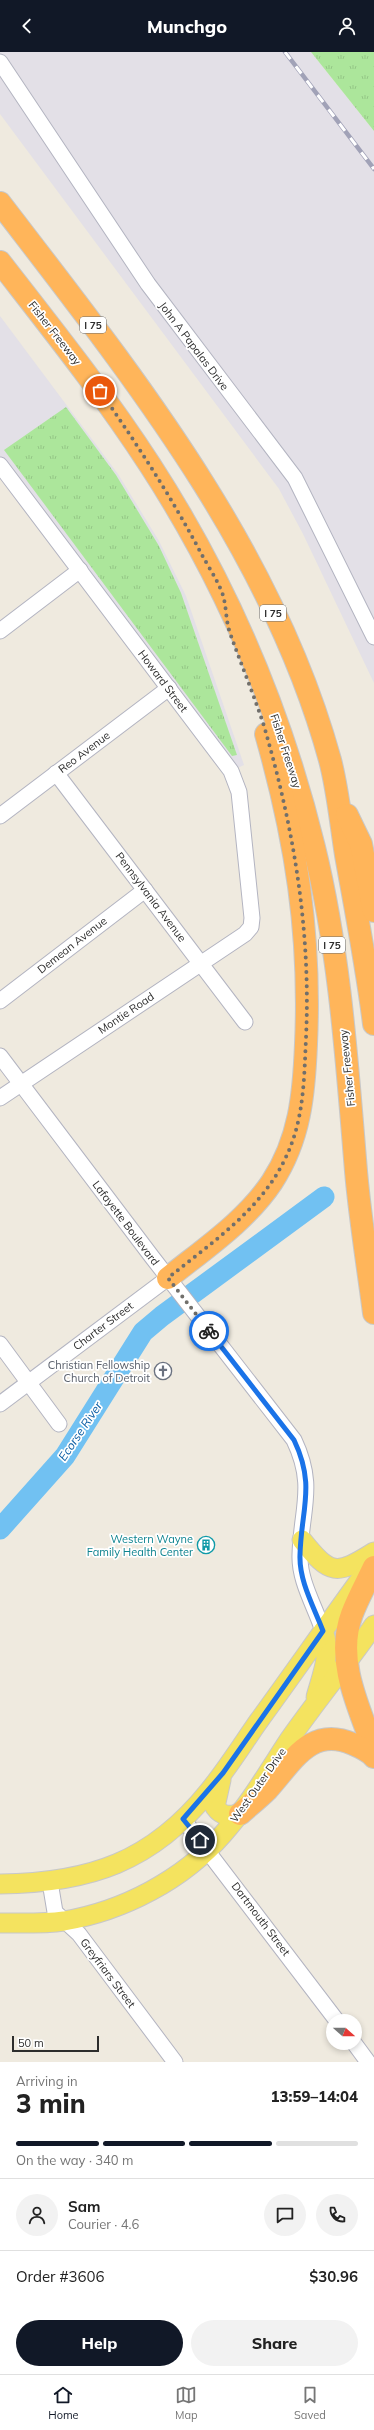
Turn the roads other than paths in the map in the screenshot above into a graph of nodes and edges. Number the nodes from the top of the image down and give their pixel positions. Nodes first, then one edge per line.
1 (0, 62) edge
2 (0, 203) edge
3 (0, 262) edge
4 (0, 465) edge
5 (80, 570) junction
6 (222, 592) junction
7 (0, 632) edge
8 (374, 637) edge
9 (168, 688) junction
10 (56, 773) junction
11 (335, 789) junction
12 (0, 816) edge
13 (145, 890) junction
14 (374, 911) edge
15 (251, 927) joint
16 (201, 963) junction
17 (0, 1001) edge
18 (245, 1022) dead end
19 (374, 1024) edge
20 (0, 1056) edge
21 (21, 1084) junction
22 (0, 1098) edge
23 (174, 1285) junction
24 (374, 1313) edge
25 (0, 1344) edge
26 (28, 1382) junction
27 (0, 1404) edge
28 (59, 1424) dead end
29 (302, 1540) junction
30 (374, 1552) edge
31 (374, 1560) edge
32 (374, 1567) edge
33 (374, 1625) edge
34 (323, 1631) junction
35 (345, 1664) junction
36 (314, 1706) junction
37 (374, 1749) edge
38 (374, 1757) edge
39 (223, 1773) junction
40 (240, 1814) junction
41 (183, 1819) junction
42 (208, 1850) junction
43 (50, 1882) junction
44 (0, 1884) edge
45 (63, 1921) junction
46 (0, 1923) edge
47 (332, 2014) edge
48 (359, 2050) edge
49 (176, 2062) edge
50 (368, 2062) edge

1 - 8 street, John A Papalas Drive
2 - 11 highway, I 75
3 - 6 highway, Fisher Freeway / I 75
4 - 5 street, Howard Street
5 - 7 street
5 - 9 street, Howard Street
6 - 23 highway
6 - 24 highway, Fisher Freeway / I 75
9 - 10 street, Reo Avenue
9 - 15 street, Howard Street
10 - 12 street, Reo Avenue
10 - 13 street, Pennsylvania Avenue
11 - 14 highway
11 - 19 highway, I 75
13 - 16 street, Pennsylvania Avenue
13 - 17 street, Demean Avenue
15 - 16 street, Montie Road
16 - 18 street, Pennsylvania Avenue
16 - 21 street, Montie Road
20 - 21 street, Lafayette Boulevard
21 - 22 street, Montie Road
21 - 23 street, Lafayette Boulevard
23 - 26 street, Charter Street
23 - 29 street, Lafayette Boulevard
25 - 26 street
26 - 27 street, Charter Street
26 - 28 street
29 - 30 main road
29 - 34 street, Lafayette Boulevard
31 - 34 main road
32 - 35 highway
33 - 35 main road, West Outer Drive
34 - 36 main road
34 - 39 main road
35 - 36 main road, West Outer Drive
35 - 37 highway
36 - 40 main road, West Outer Drive
38 - 40 highway
39 - 40 main road
39 - 41 main road
40 - 42 main road, West Outer Drive
41 - 42 street, Dartmouth Street
41 - 43 main road
42 - 45 main road, West Outer Drive
42 - 47 street, Dartmouth Street
43 - 44 main road
43 - 45 street, Greyfriars Street
45 - 46 main road, West Outer Drive
45 - 49 street, Greyfriars Street
48 - 50 street

